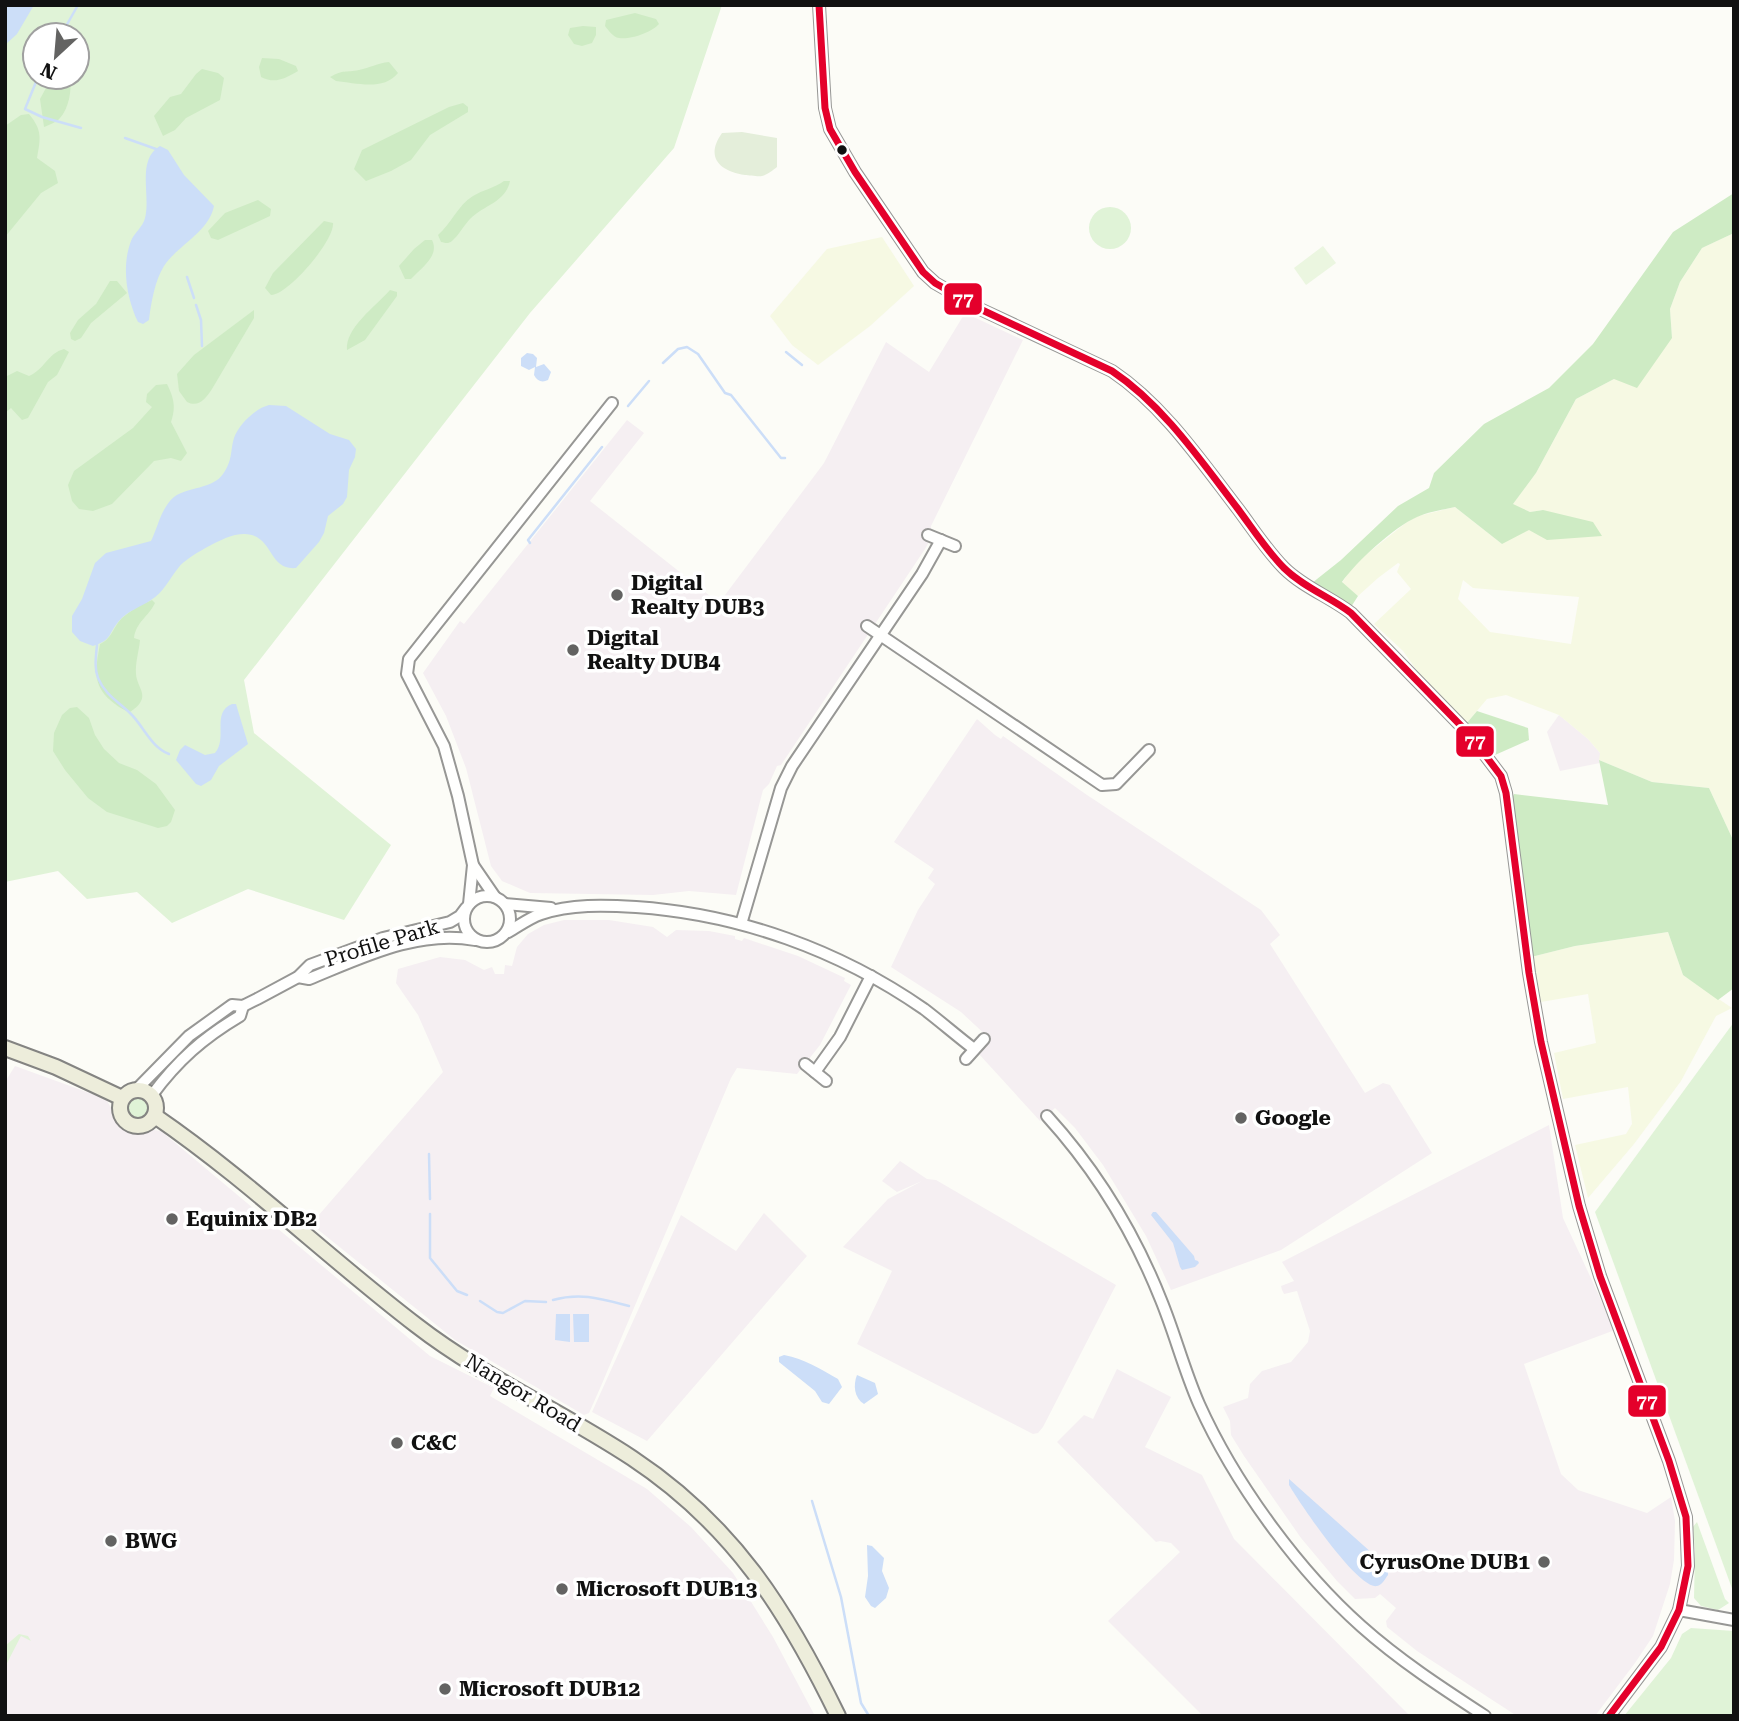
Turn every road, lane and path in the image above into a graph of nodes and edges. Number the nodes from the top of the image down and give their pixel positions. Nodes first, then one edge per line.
1 (819, 5) edge
2 (612, 403) dead end
3 (928, 535) dead end
4 (941, 540) junction
5 (955, 546) dead end
6 (867, 626) dead end
7 (881, 635) junction
8 (1149, 750) dead end
9 (473, 865) junction
10 (495, 897) junction
11 (505, 904) junction
12 (468, 906) junction
13 (561, 909) junction
14 (741, 924) junction
15 (508, 932) junction
16 (475, 940) junction
17 (871, 976) junction
18 (298, 977) junction
19 (243, 1006) junction
20 (984, 1039) dead end
21 (5, 1048) edge
22 (974, 1049) junction
23 (966, 1059) dead end
24 (805, 1064) dead end
25 (815, 1072) junction
26 (826, 1081) dead end
27 (137, 1089) junction
28 (152, 1095) junction
29 (122, 1098) junction
30 (155, 1116) junction
31 (1047, 1116) dead end
32 (1679, 1610) junction
33 (1734, 1620) edge
34 (838, 1716) edge
35 (1485, 1716) edge
36 (1609, 1716) edge

1 - 32 street
2 - 9 street
3 - 4 street
4 - 5 street
4 - 7 street
6 - 7 street
7 - 8 street
7 - 14 street
9 - 10 street
9 - 12 street
10 - 11 street
10 - 12 street
11 - 13 street
11 - 15 street
12 - 16 street
12 - 18 street, Profile Park
13 - 14 street
13 - 15 street
14 - 17 street
15 - 16 street
16 - 18 street, Profile Park
17 - 22 street
17 - 25 street
18 - 19 street, Profile Park
19 - 27 street, Profile Park
19 - 28 street, Profile Park
20 - 22 street
21 - 29 main road
22 - 23 street
24 - 25 street
25 - 26 street
27 - 28 main road
27 - 29 main road
28 - 30 main road
29 - 30 main road
30 - 34 main road, Nangor Road
31 - 35 street
32 - 33 street
32 - 36 street

